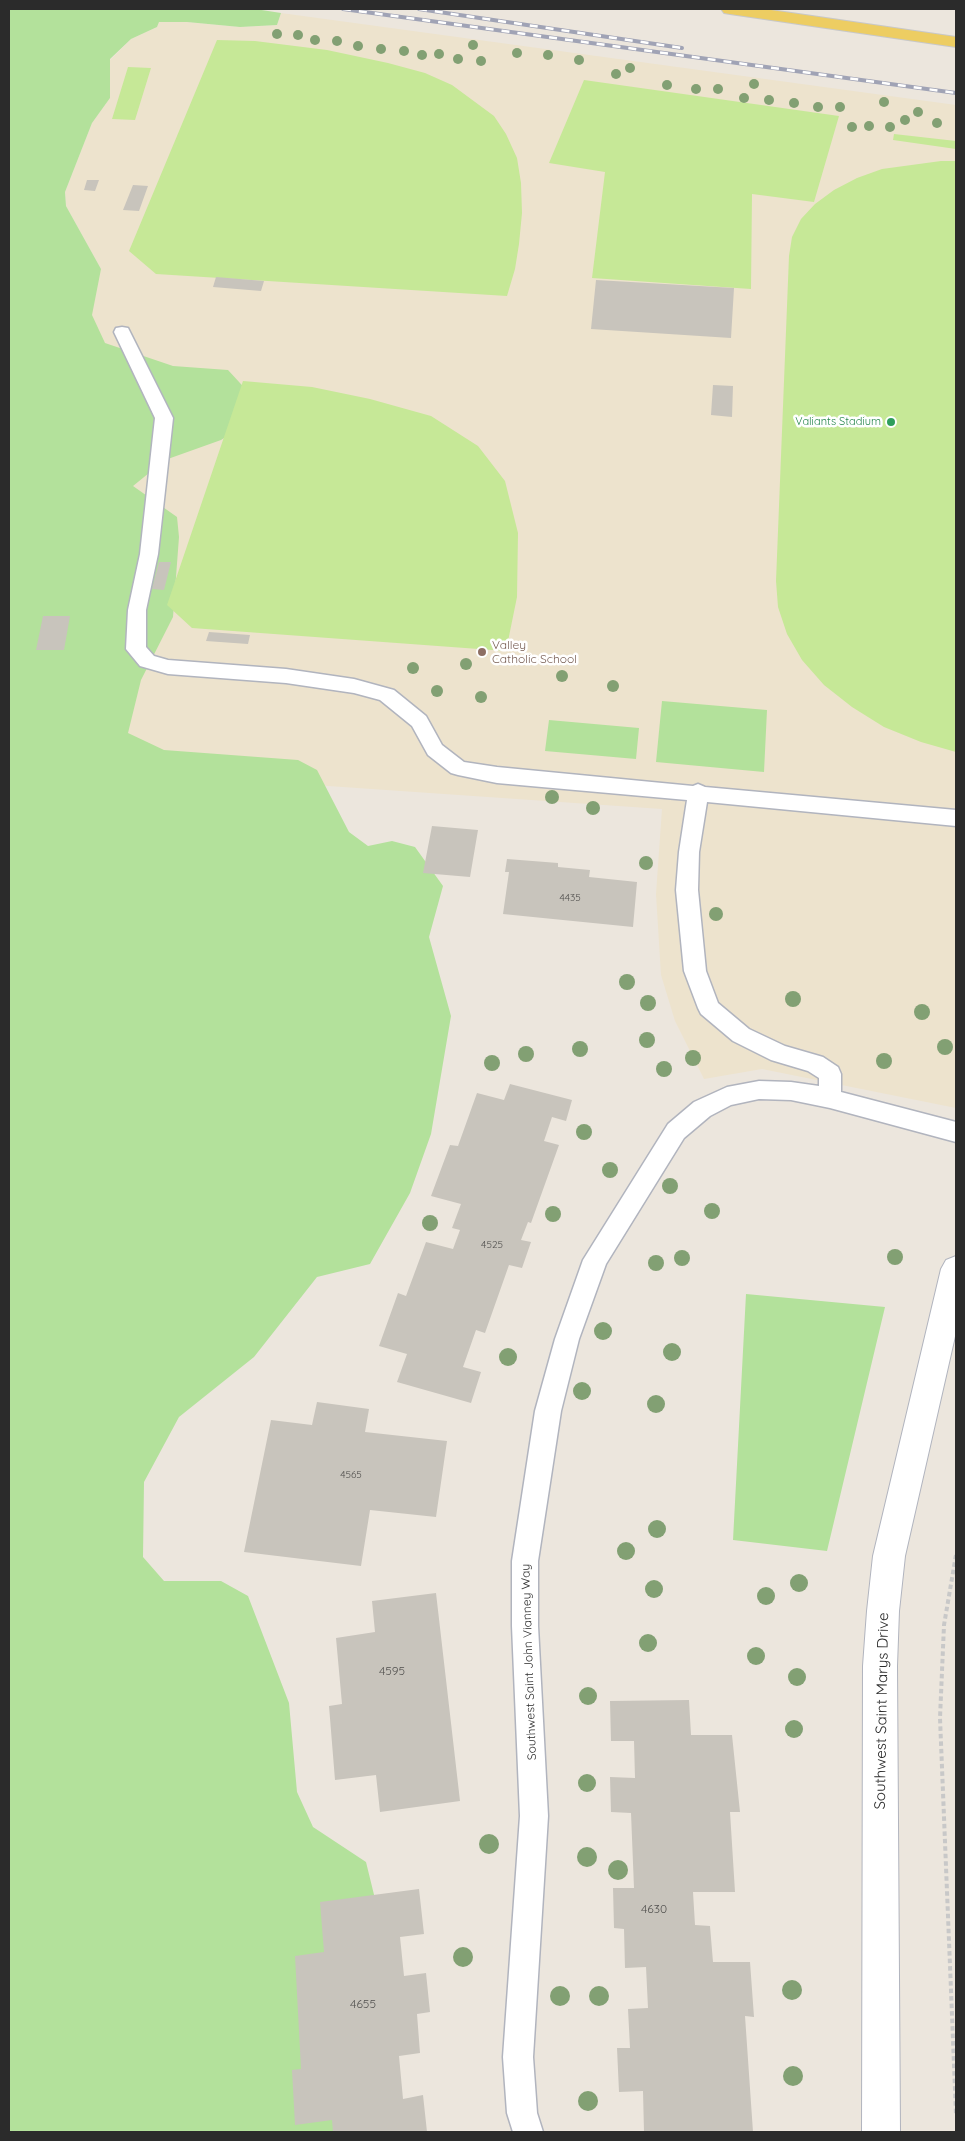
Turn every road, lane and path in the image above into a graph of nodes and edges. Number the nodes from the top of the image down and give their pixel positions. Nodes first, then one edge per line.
1 (730, 9) edge
2 (956, 42) edge
3 (122, 332) dead end
4 (698, 792) junction
5 (956, 818) edge
6 (830, 1098) junction
7 (956, 1132) edge
8 (956, 1269) edge
9 (956, 1555) edge
10 (956, 2114) edge
11 (528, 2132) edge
12 (881, 2132) edge

1 - 2 main road
3 - 4 lane
4 - 5 lane
4 - 6 lane
6 - 7 lane, Southwest Saint John Vianney Way
6 - 11 lane, Southwest Saint John Vianney Way
8 - 12 street, Southwest Saint Marys Drive
9 - 10 path

